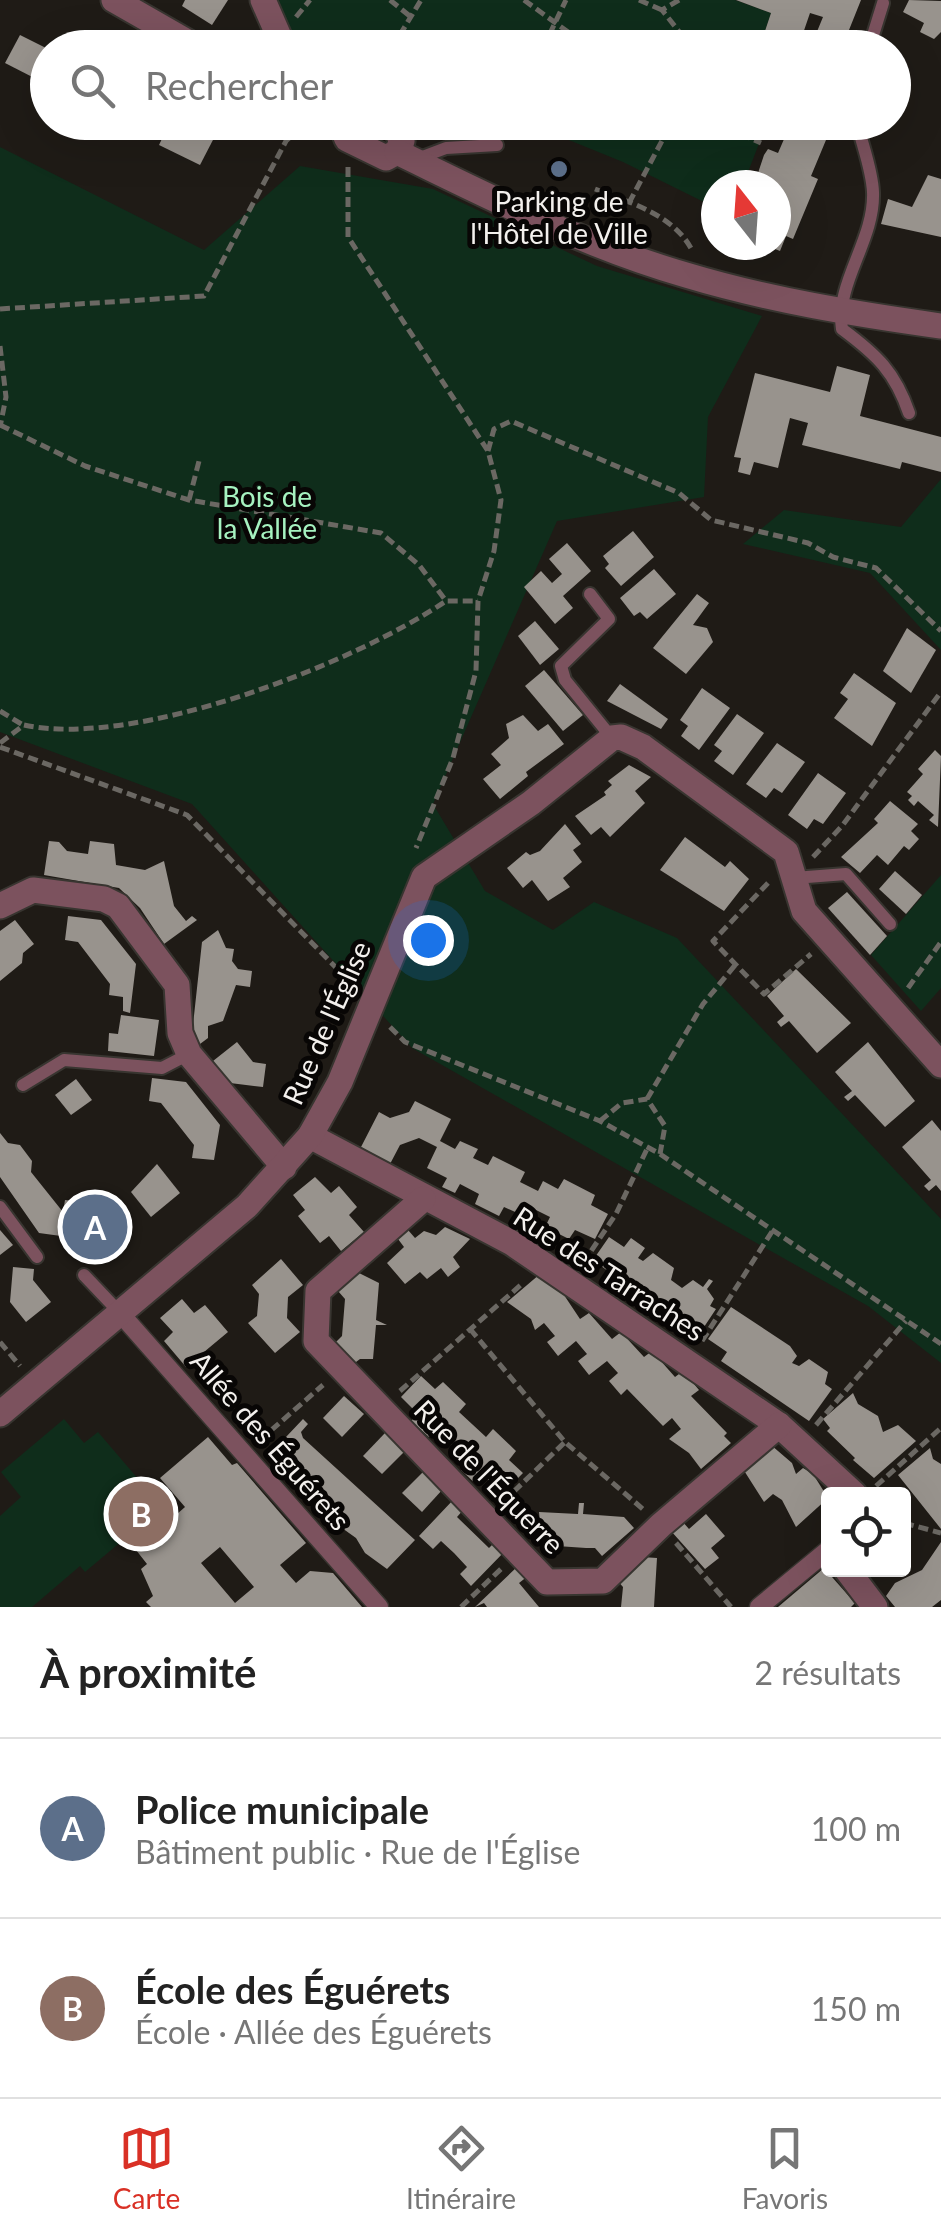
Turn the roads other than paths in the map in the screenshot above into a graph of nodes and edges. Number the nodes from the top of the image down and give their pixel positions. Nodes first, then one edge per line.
1 (114, 0) edge
2 (263, 0) edge
3 (882, 3) dead end
4 (166, 30) edge
5 (276, 30) edge
6 (874, 30) edge
7 (357, 140) edge
8 (403, 140) edge
9 (860, 140) edge
10 (498, 144) dead end
11 (406, 156) junction
12 (840, 312) junction
13 (941, 326) edge
14 (909, 413) dead end
15 (590, 594) dead end
16 (612, 738) junction
17 (794, 878) junction
18 (0, 906) edge
19 (890, 924) dead end
20 (189, 1054) junction
21 (941, 1065) edge
22 (23, 1085) dead end
23 (310, 1136) junction
24 (284, 1168) junction
25 (423, 1200) junction
26 (0, 1207) edge
27 (37, 1257) dead end
28 (84, 1275) dead end
29 (120, 1313) junction
30 (0, 1414) edge
31 (778, 1425) junction
32 (846, 1487) edge
33 (821, 1556) edge
34 (852, 1577) edge
35 (379, 1607) edge
36 (759, 1607) edge
37 (874, 1607) edge

1 - 4 street
2 - 5 street
3 - 6 lane
7 - 11 street
8 - 11 street
9 - 12 lane
10 - 11 lane
11 - 12 street
12 - 13 street
12 - 14 lane
15 - 16 lane
16 - 17 street
16 - 23 street, Rue de l'Église
17 - 19 lane
17 - 21 street
18 - 20 street
20 - 22 lane
20 - 24 street
23 - 24 street, Rue de l'Église
23 - 25 street, Rue des Tarraches
24 - 29 street, Rue de l'Église
25 - 31 street, Rue des Tarraches
25 - 31 street, Rue de l'Équerre
26 - 27 lane
28 - 29 lane
29 - 30 street, Rue de l'Église
29 - 35 street, Allée des Éguérets
31 - 32 street, Rue des Tarraches
33 - 36 street
34 - 37 street

